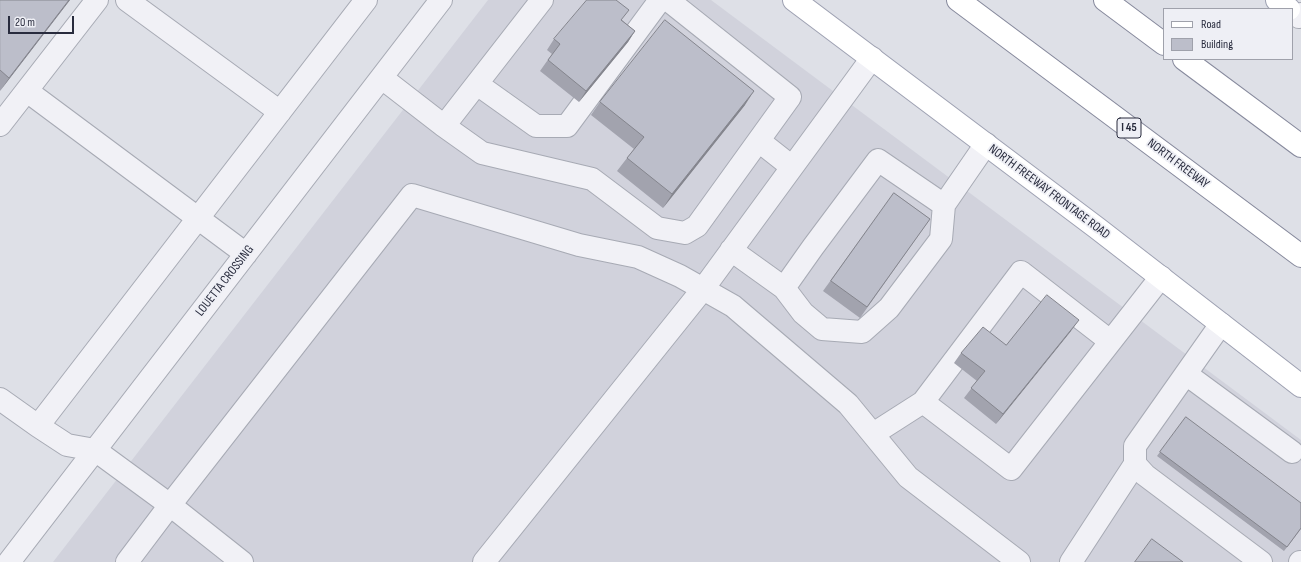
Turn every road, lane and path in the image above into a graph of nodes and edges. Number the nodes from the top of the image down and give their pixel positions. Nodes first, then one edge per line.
1 (96, 0) edge
2 (127, 0) edge
3 (366, 0) edge
4 (441, 0) edge
5 (542, 0) edge
6 (660, 0) edge
7 (668, 0) edge
8 (794, 0) edge
9 (958, 0) edge
10 (1105, 0) edge
11 (1277, 0) edge
12 (1288, 8) edge
13 (1163, 43) edge
14 (872, 58) junction
15 (1185, 60) edge
16 (382, 78) junction
17 (477, 84) junction
18 (27, 91) junction
19 (280, 112) junction
20 (2, 118) edge
21 (444, 126) junction
22 (759, 141) junction
23 (986, 144) junction
24 (1301, 146) edge
25 (792, 167) junction
26 (944, 205) junction
27 (198, 219) junction
28 (657, 228) junction
29 (731, 250) junction
30 (246, 254) junction
31 (1301, 256) edge
32 (638, 257) junction
33 (1161, 277) junction
34 (784, 288) junction
35 (703, 289) junction
36 (1221, 324) junction
37 (1110, 341) junction
38 (1186, 374) junction
39 (1301, 386) edge
40 (0, 399) edge
41 (923, 402) junction
42 (38, 426) junction
43 (873, 434) junction
44 (95, 450) junction
45 (1298, 452) edge
46 (1135, 464) junction
47 (170, 505) junction
48 (9, 562) edge
49 (127, 562) edge
50 (242, 562) edge
51 (484, 562) edge
52 (1019, 562) edge
53 (1071, 562) edge
54 (1261, 562) edge

1 - 18 street
2 - 19 street
3 - 19 street
4 - 16 street, LOUETTA CROSSING
5 - 17 street
6 - 17 street
7 - 22 street
8 - 14 main road, NORTH FREEWAY FRONTAGE ROAD
9 - 31 main road, NORTH FREEWAY / I 45
10 - 13 main road
11 - 12 main road
14 - 23 main road, NORTH FREEWAY FRONTAGE ROAD
14 - 25 street
15 - 24 main road
16 - 21 street
16 - 30 street, LOUETTA CROSSING
17 - 21 street
18 - 20 street
18 - 27 street
19 - 27 street
21 - 28 street
22 - 25 street
22 - 28 street
23 - 26 street
23 - 33 main road, NORTH FREEWAY FRONTAGE ROAD
25 - 29 street
26 - 34 street
26 - 34 street
27 - 30 street
27 - 42 street
28 - 32 street
29 - 34 street
29 - 35 street
30 - 44 street, LOUETTA CROSSING
32 - 35 street
32 - 47 street
33 - 36 main road, NORTH FREEWAY FRONTAGE ROAD
33 - 37 street
35 - 43 street
35 - 51 street
36 - 38 street
36 - 39 main road, NORTH FREEWAY FRONTAGE ROAD
37 - 41 street
37 - 41 street
38 - 45 street
38 - 46 street
40 - 42 street
41 - 43 street
42 - 44 street
43 - 52 street
44 - 47 street
44 - 48 street, LOUETTA CROSSING
46 - 53 street
46 - 54 street
47 - 49 street
47 - 50 street

